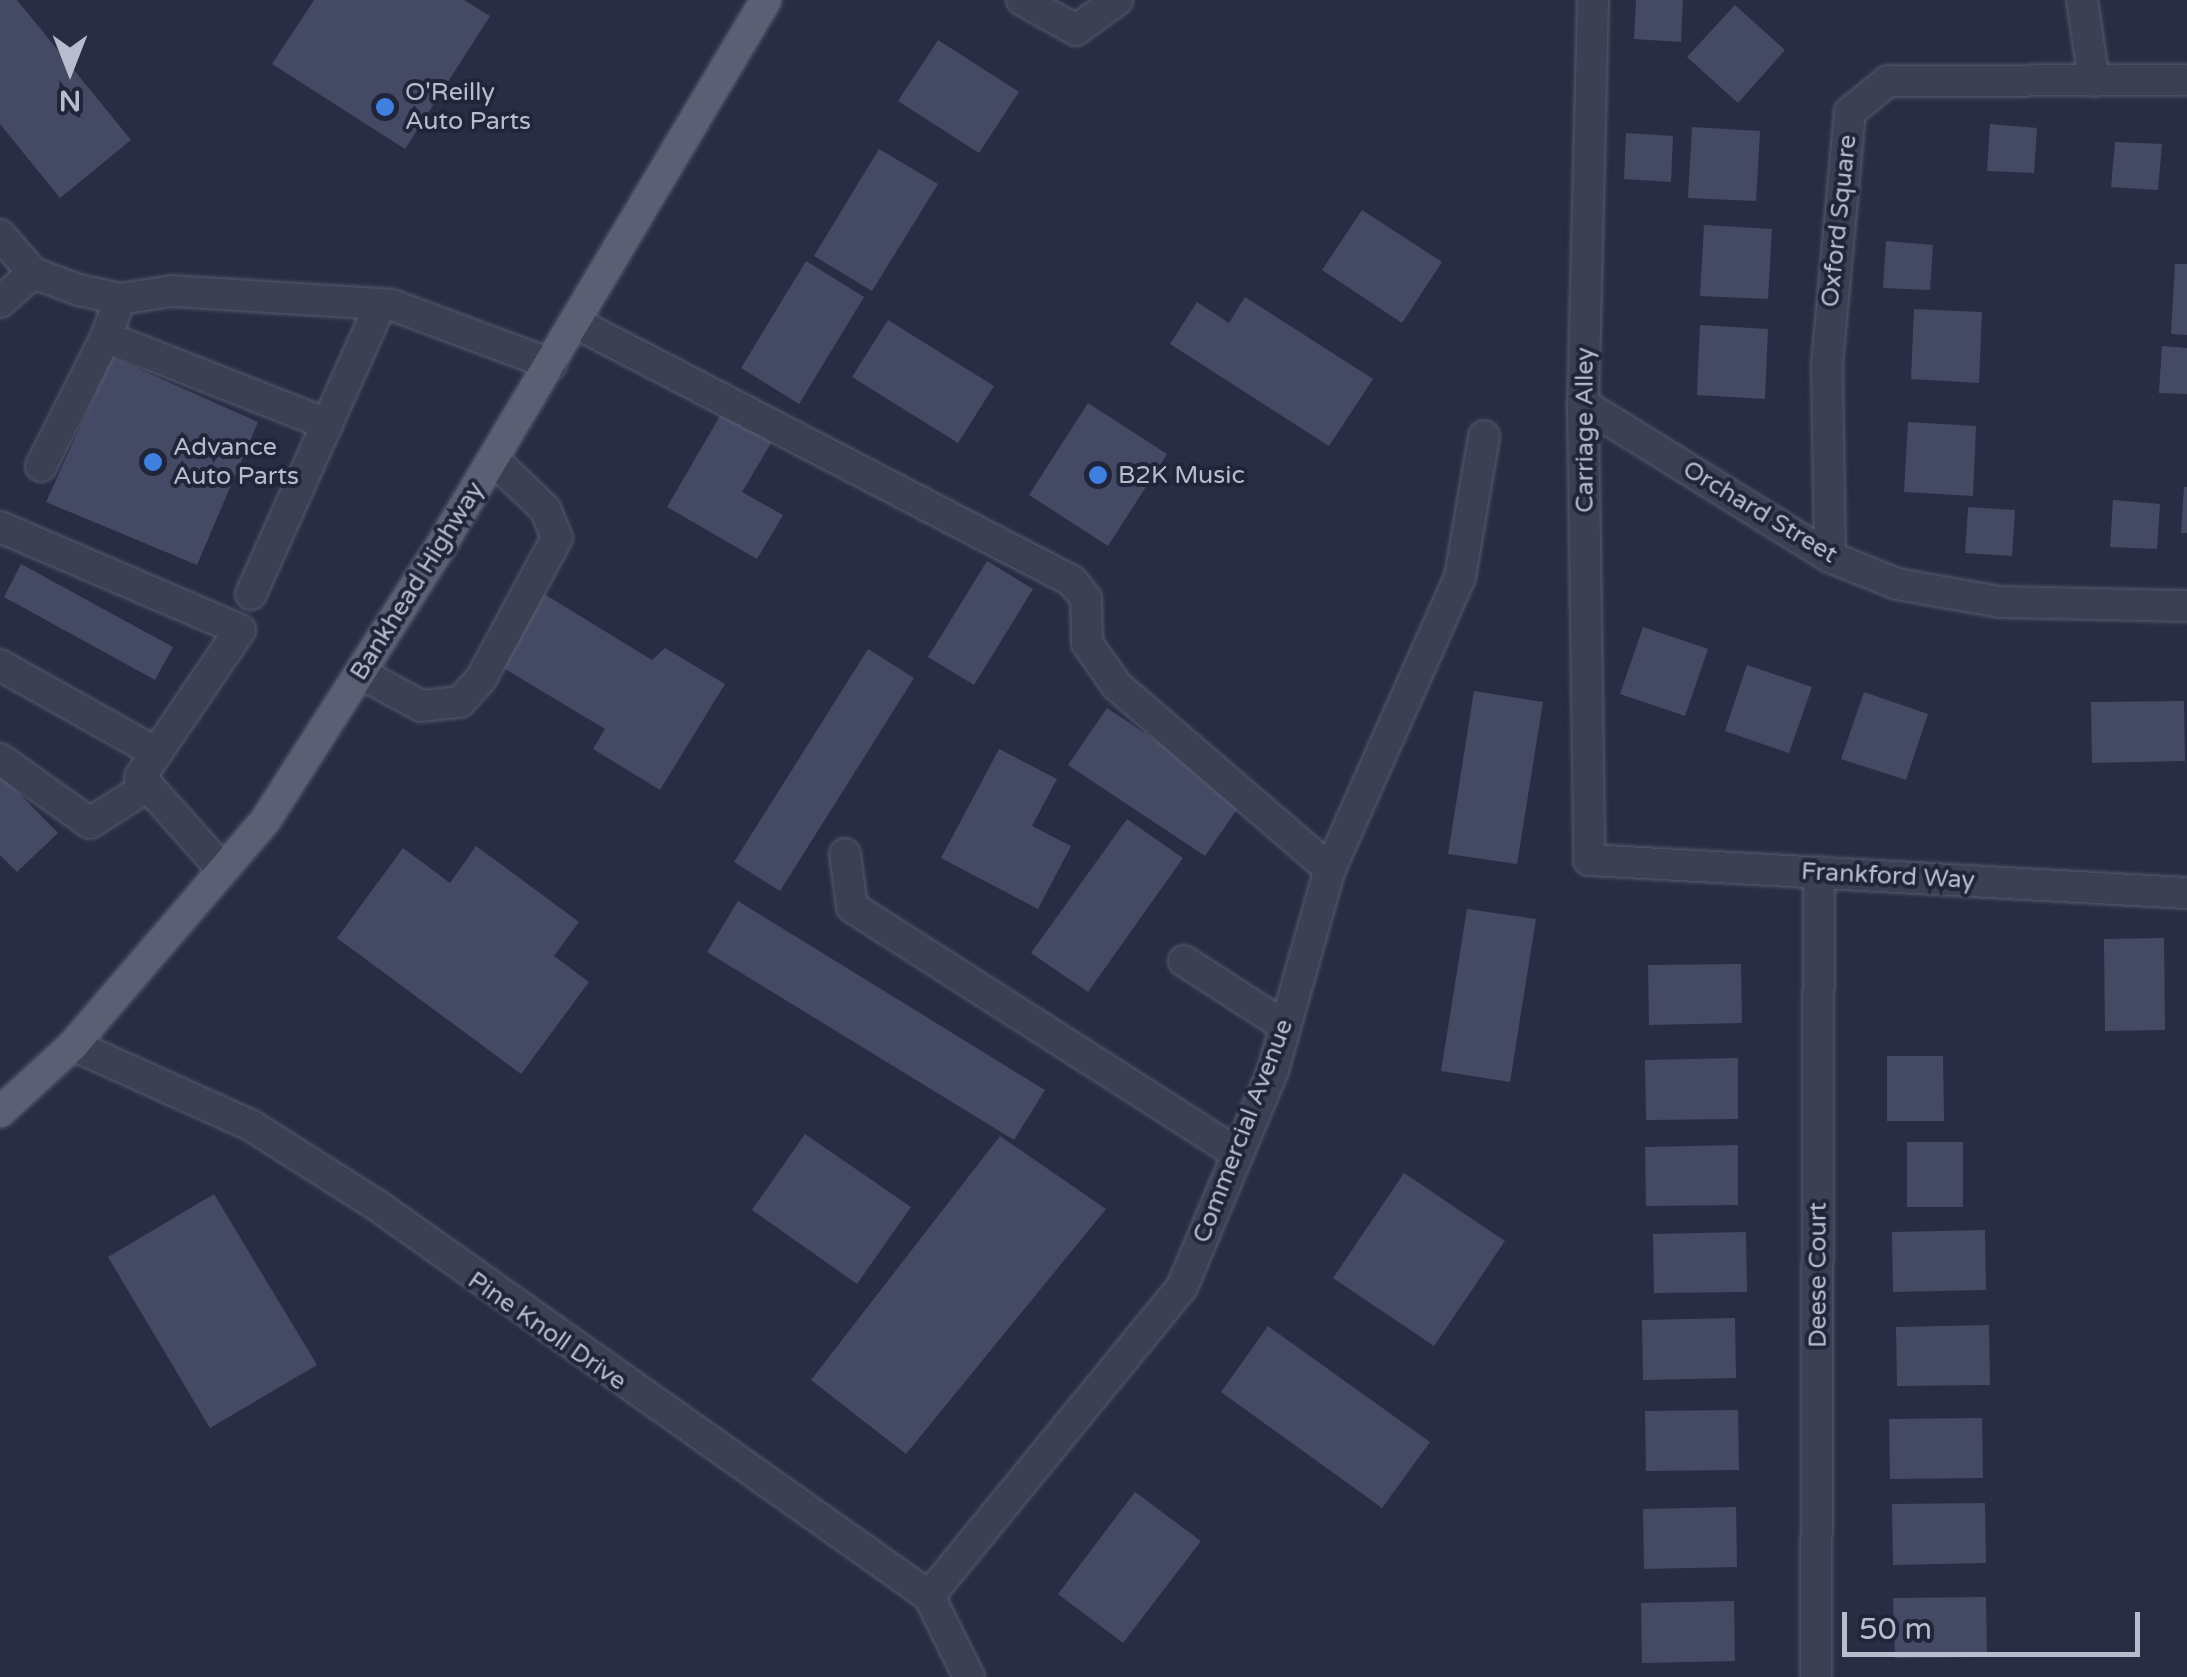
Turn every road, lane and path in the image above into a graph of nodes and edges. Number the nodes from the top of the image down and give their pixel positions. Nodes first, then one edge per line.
1 (766, 0) edge
2 (1022, 0) edge
3 (1117, 0) edge
4 (1593, 0) edge
5 (2082, 0) edge
6 (2187, 80) edge
7 (2094, 81) junction
8 (0, 235) edge
9 (33, 273) junction
10 (120, 300) junction
11 (0, 302) edge
12 (380, 305) junction
13 (576, 323) junction
14 (106, 337) junction
15 (551, 364) junction
16 (1583, 404) junction
17 (326, 424) junction
18 (1484, 436) dead end
19 (494, 459) junction
20 (41, 466) dead end
21 (0, 527) edge
22 (1830, 557) junction
23 (251, 594) dead end
24 (2187, 606) edge
25 (0, 665) edge
26 (360, 673) junction
27 (157, 752) junction
28 (0, 759) edge
29 (148, 786) junction
30 (844, 854) dead end
31 (1589, 860) joint
32 (1330, 869) junction
33 (223, 870) junction
34 (1819, 872) junction
35 (2187, 893) edge
36 (1184, 961) dead end
37 (1285, 1026) junction
38 (73, 1045) junction
39 (0, 1112) edge
40 (1238, 1154) junction
41 (929, 1596) junction
42 (970, 1677) edge
43 (1816, 1677) edge

1 - 13 main road, Bankhead Highway
2 - 3 street
4 - 16 street, Carriage Alley
5 - 7 street
6 - 7 street, Oxford Square
7 - 22 street, Oxford Square
8 - 9 street
9 - 10 street
9 - 11 street
10 - 12 street
10 - 14 street
12 - 15 street
12 - 17 street
13 - 15 main road, Bankhead Highway
13 - 32 street
14 - 17 street
14 - 20 street
15 - 19 main road, Bankhead Highway
16 - 22 street, Orchard Street
16 - 31 street, Carriage Alley
17 - 23 street
18 - 32 street, Commercial Avenue
19 - 26 main road, Bankhead Highway
19 - 26 street
21 - 27 street
22 - 24 street, Orchard Street
25 - 27 street
26 - 33 main road, Bankhead Highway
27 - 29 street
28 - 29 street
29 - 33 street
30 - 40 street
31 - 34 street, Frankford Way
32 - 37 street, Commercial Avenue
33 - 38 main road, Bankhead Highway
34 - 35 street, Frankford Way
34 - 43 street, Deese Court
36 - 37 street
37 - 40 street, Commercial Avenue
38 - 39 main road, Bankhead Highway
38 - 41 street, Pine Knoll Drive
40 - 41 street, Commercial Avenue
41 - 42 street, Pine Knoll Drive

